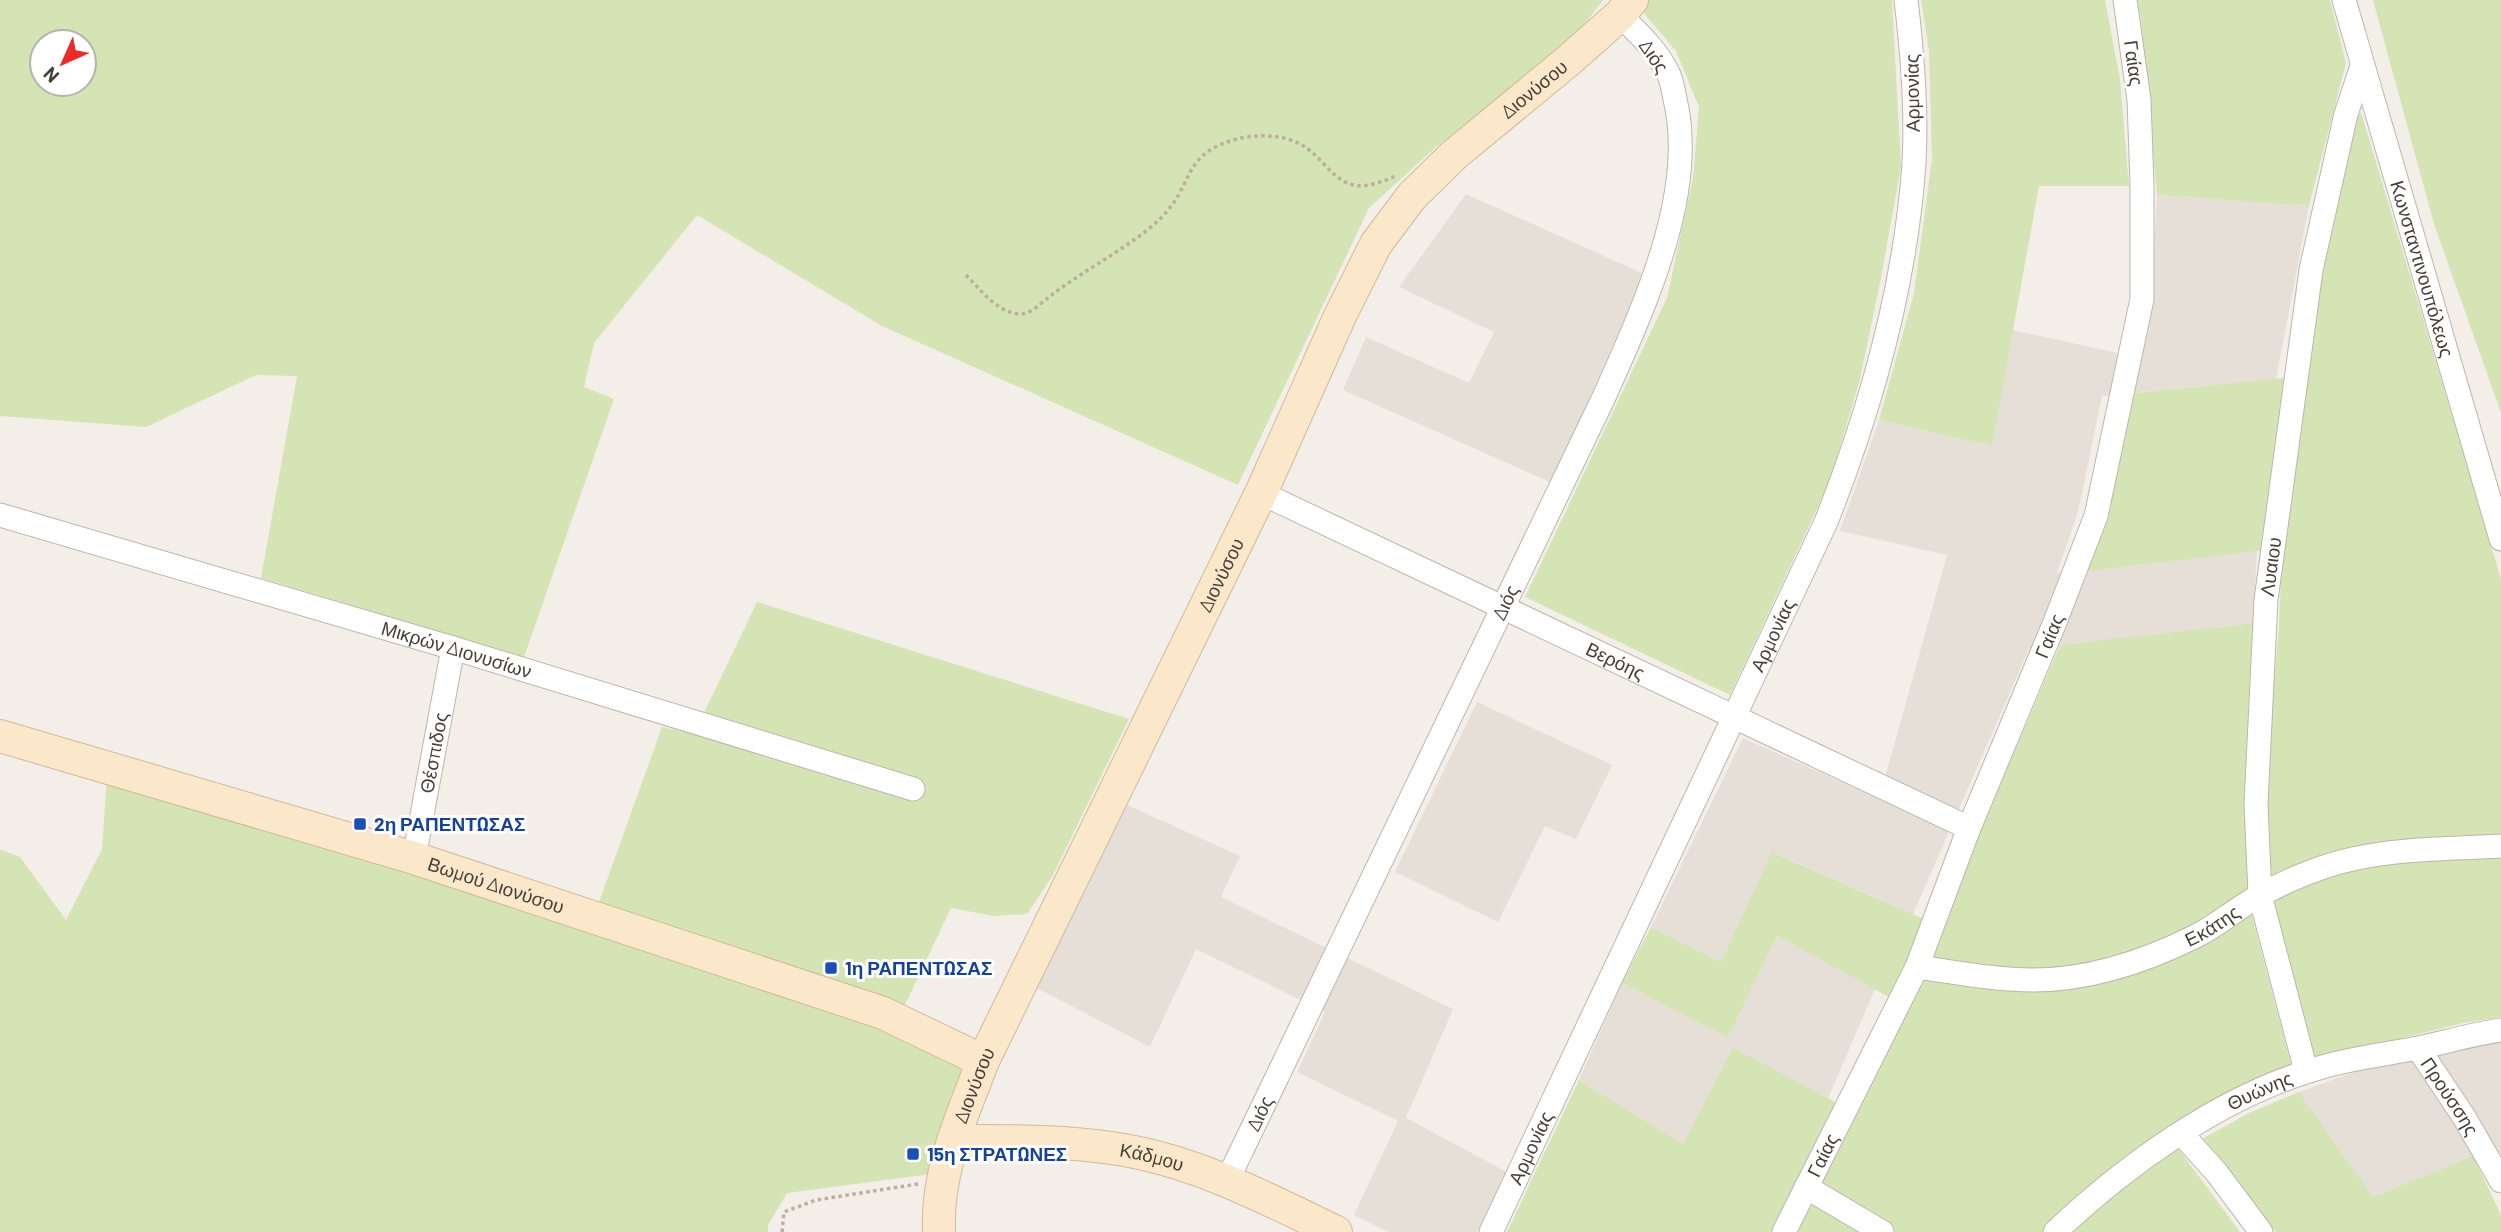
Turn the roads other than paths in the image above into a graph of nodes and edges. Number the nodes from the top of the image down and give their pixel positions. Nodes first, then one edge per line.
1 (1906, 0) edge
2 (2125, 0) edge
3 (2344, 0) edge
4 (1626, 7) edge
5 (2362, 66) junction
6 (1261, 494) junction
7 (0, 515) edge
8 (2501, 538) edge
9 (1503, 607) junction
10 (453, 648) junction
11 (1734, 718) junction
12 (0, 736) edge
13 (914, 789) dead end
14 (1969, 828) junction
15 (2501, 846) edge
16 (414, 858) junction
17 (2260, 895) junction
18 (1917, 967) junction
19 (2501, 1030) edge
20 (2418, 1048) junction
21 (983, 1061) junction
22 (2306, 1071) junction
23 (2181, 1133) junction
24 (953, 1141) junction
25 (1227, 1181) junction
26 (2501, 1181) edge
27 (1806, 1187) junction
28 (939, 1232) edge
29 (1336, 1232) edge
30 (1491, 1232) edge
31 (1784, 1232) edge
32 (1882, 1232) edge
33 (2055, 1232) edge
34 (2261, 1232) edge

1 - 11 street, Αρμονίας
2 - 14 street, Γαίας
3 - 5 street, Κωνσταντινουπόλεως
4 - 6 street, Διονύσου
4 - 9 street, Διός
5 - 8 street, Κωνσταντινουπόλεως
5 - 17 street, Λυαιου
6 - 9 street, Βερόης
6 - 21 street, Διονύσου
7 - 10 street, Μικρών Διονυσίων
9 - 11 street, Βερόης
9 - 25 street, Διός
10 - 13 street, Μικρών Διονυσίων
10 - 16 street, Θέσπιδος
11 - 14 street, Βερόης
11 - 30 street, Αρμονίας
12 - 16 street, Βωμού Διονύσου
14 - 18 street, Γαίας
15 - 17 street, Εκάτης
16 - 21 street, Βωμού Διονύσου
17 - 18 street, Εκάτης
17 - 22 street, Λυαιου
18 - 27 street, Γαίας
19 - 20 street, Θυώνης
20 - 22 street, Θυώνης
20 - 26 street, Προύσσης
21 - 24 street, Διονύσου
22 - 23 street, Θυώνης
23 - 33 street, Θυώνης
23 - 34 street
24 - 25 street, Κάδμου
24 - 28 street, Διονύσου
25 - 29 street, Κάδμου
27 - 31 street, Γαίας
27 - 32 street

